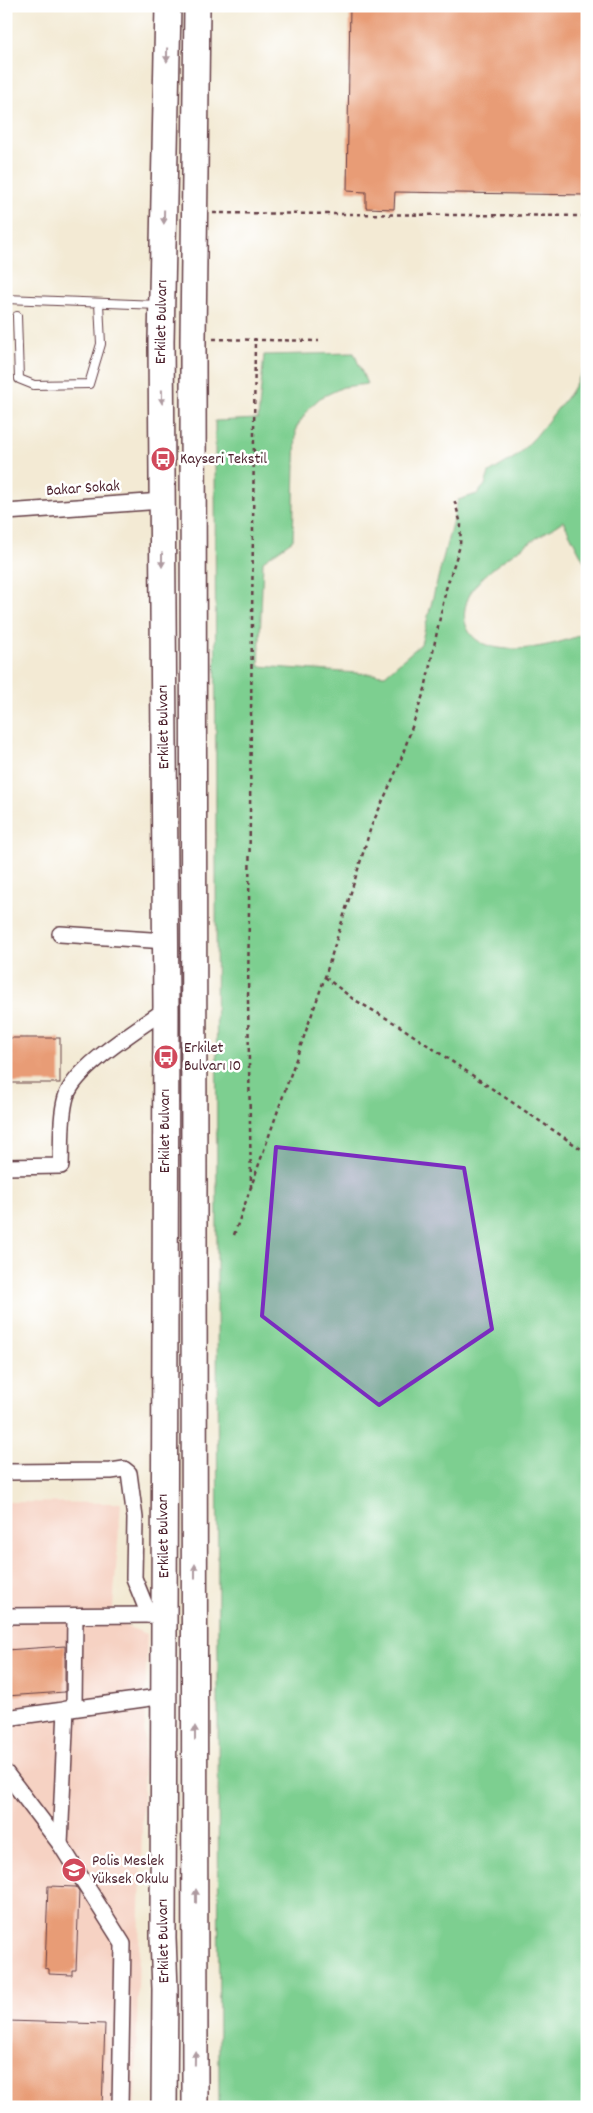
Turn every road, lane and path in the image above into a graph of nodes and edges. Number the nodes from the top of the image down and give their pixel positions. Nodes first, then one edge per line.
1 (168, 6) edge
2 (196, 6) edge
3 (194, 213) junction
4 (587, 216) edge
5 (6, 299) edge
6 (99, 303) junction
7 (162, 306) junction
8 (17, 316) dead end
9 (255, 338) junction
10 (193, 339) junction
11 (162, 341) junction
12 (319, 341) dead end
13 (454, 499) dead end
14 (162, 502) junction
15 (6, 512) edge
16 (60, 934) dead end
17 (166, 941) junction
18 (325, 977) junction
19 (166, 1008) junction
20 (587, 1153) edge
21 (6, 1168) edge
22 (251, 1188) junction
23 (234, 1235) dead end
24 (6, 1472) edge
25 (157, 1615) junction
26 (6, 1616) edge
27 (75, 1616) junction
28 (165, 1696) junction
29 (70, 1708) junction
30 (6, 1718) edge
31 (6, 1773) edge
32 (60, 1844) junction
33 (120, 2107) edge
34 (164, 2107) edge
35 (195, 2107) edge

1 -> 7 main road, Erkilet Bulvarı
2 - 3 main road, Erkilet Bulvarı
3 - 4 path
3 - 10 main road, Erkilet Bulvarı
5 - 6 lane
6 - 7 lane
6 - 8 lane
7 - 11 main road, Erkilet Bulvarı
9 - 10 path
9 - 12 path
9 - 22 path
10 - 11 main road
35 -> 10 main road, Erkilet Bulvarı
11 -> 14 main road, Erkilet Bulvarı
13 - 18 path
14 - 15 street, Bakar Sokak
14 -> 17 main road, Erkilet Bulvarı
16 - 17 street
17 - 19 main road, Erkilet Bulvarı
18 - 20 path
18 - 22 path
19 - 21 street
19 - 25 main road, Erkilet Bulvarı
22 - 23 path
24 - 25 street
25 - 27 street
25 - 28 main road, Erkilet Bulvarı
26 - 27 street
27 - 29 street
28 - 29 street
28 - 34 main road, Erkilet Bulvarı
29 - 30 street
29 - 32 street
31 - 32 street
32 - 33 street

